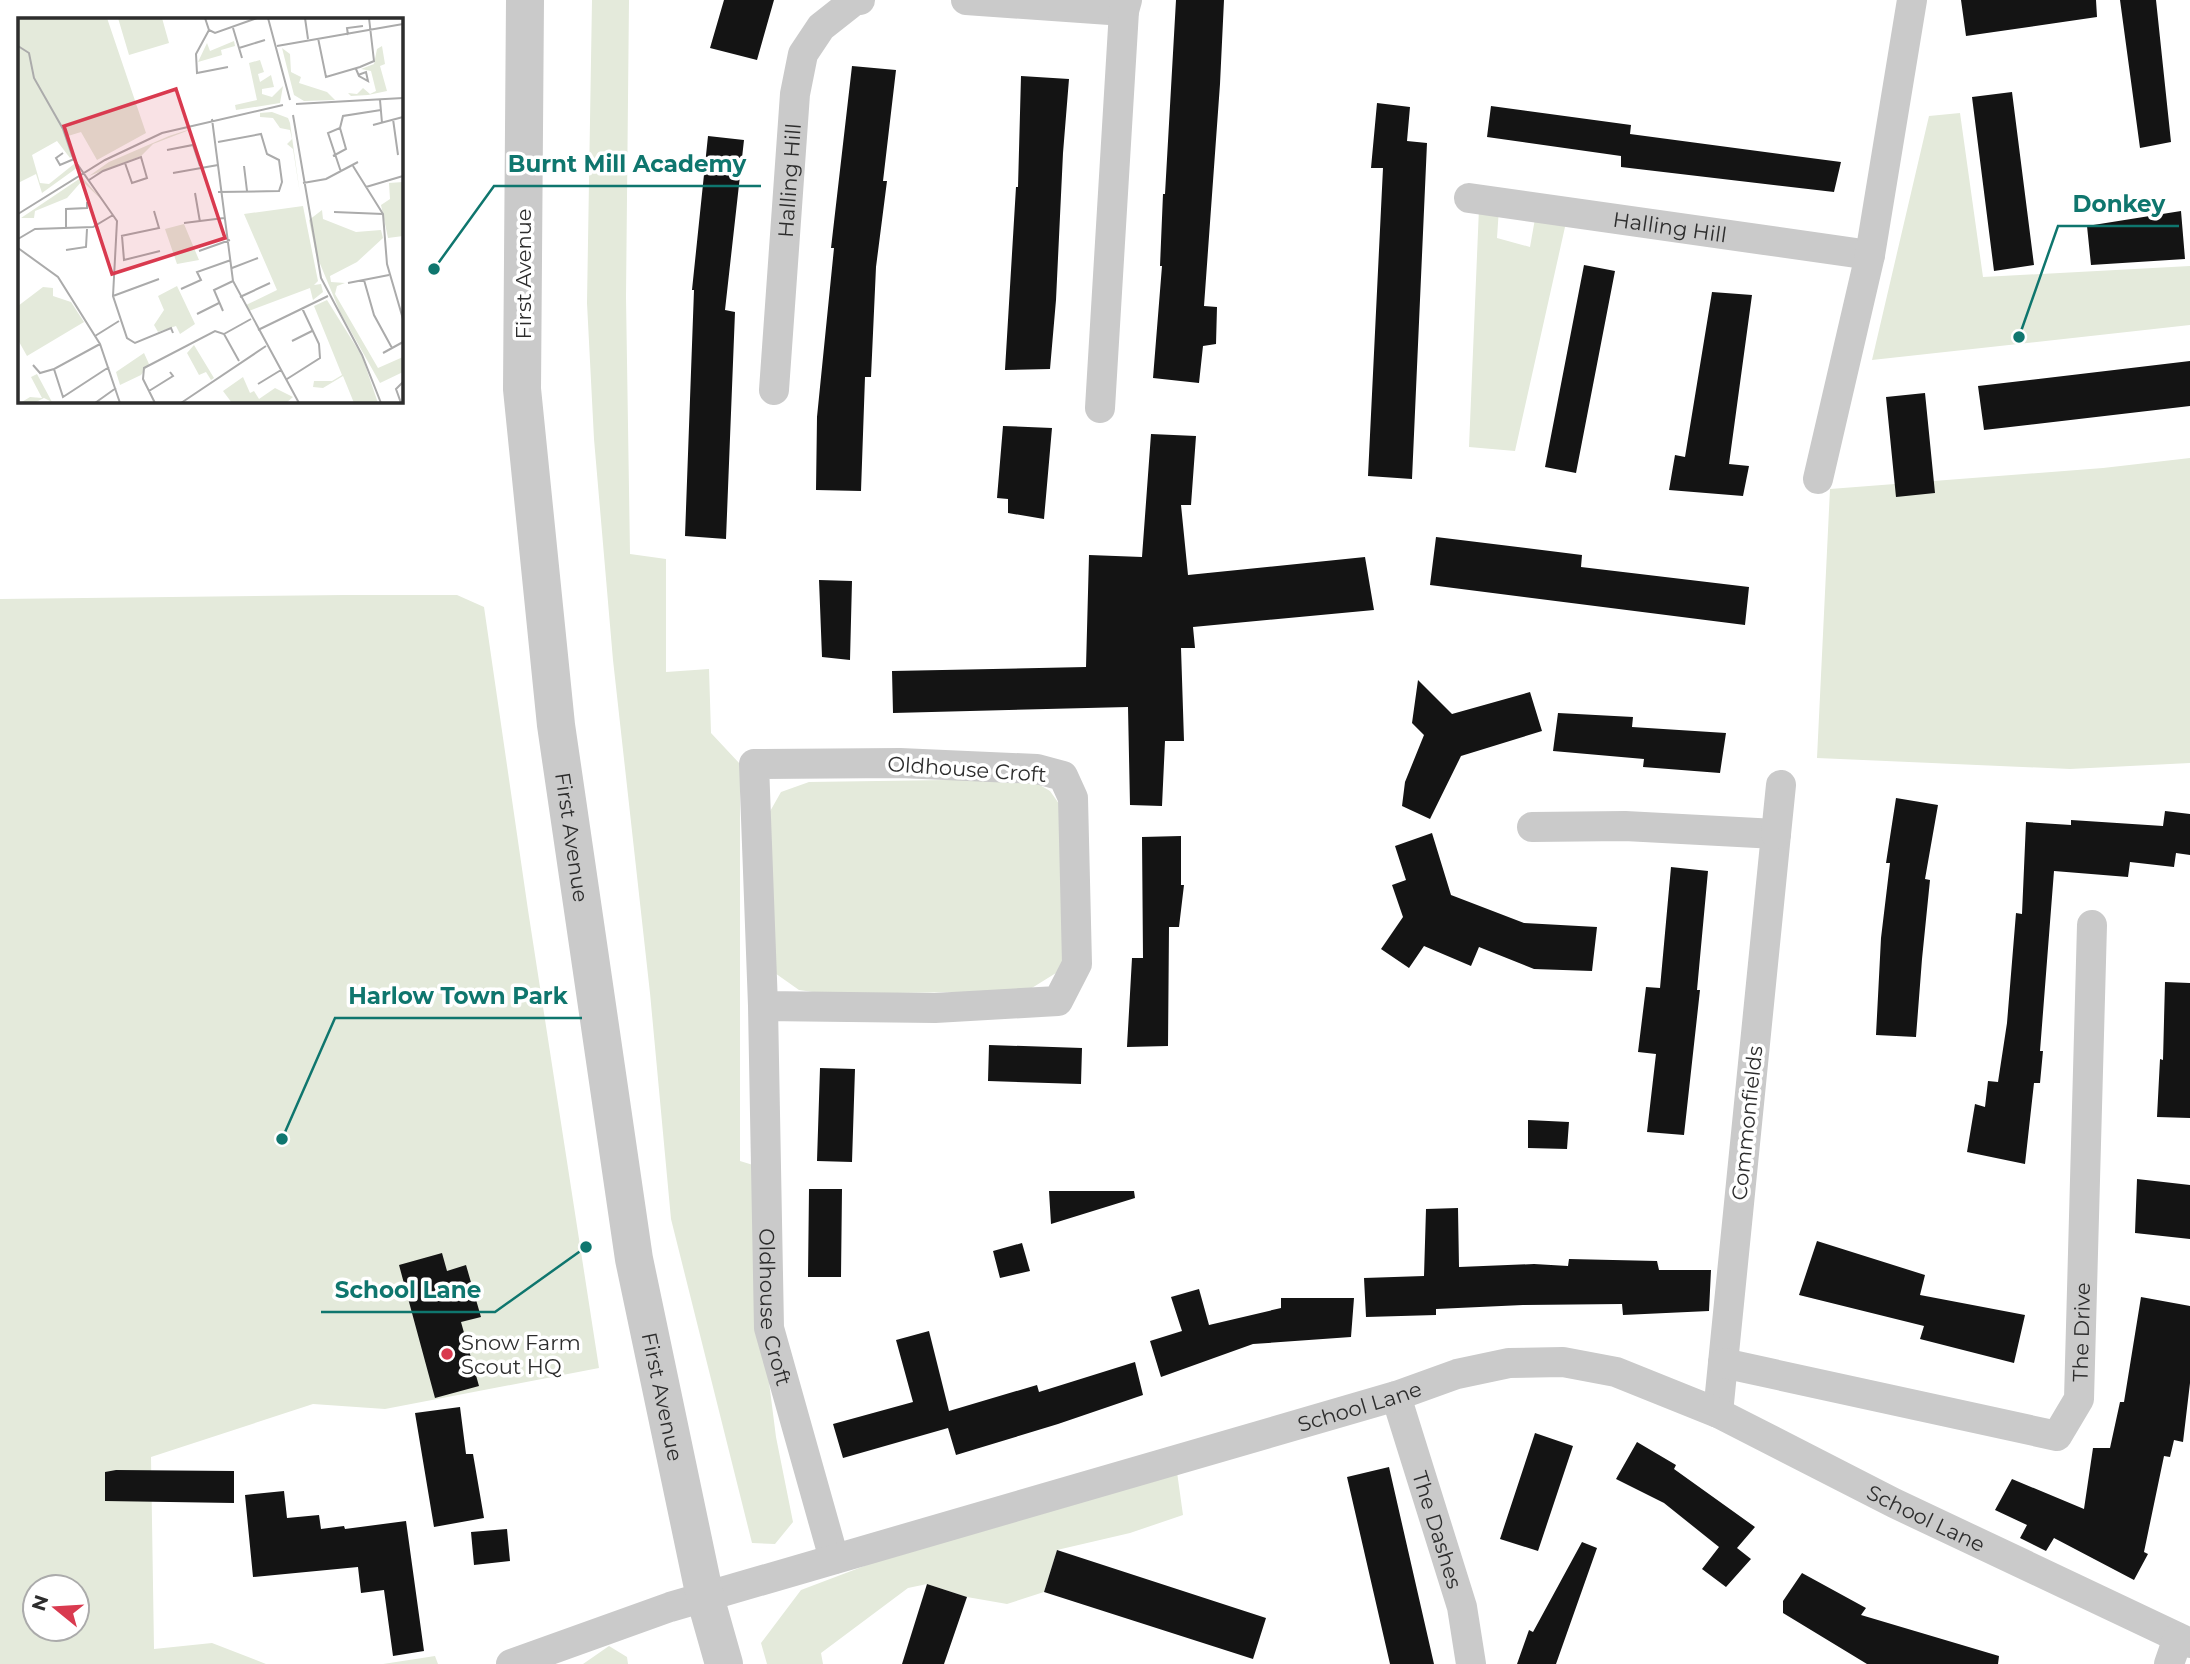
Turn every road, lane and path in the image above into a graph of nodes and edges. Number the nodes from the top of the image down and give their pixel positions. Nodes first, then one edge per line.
1 (525, 0) edge
2 (860, 0) edge
3 (966, 0) edge
4 (1912, 0) edge
5 (1125, 6) edge
6 (1469, 198) dead end
7 (1870, 255) junction
8 (774, 390) dead end
9 (1100, 408) dead end
10 (1818, 479) dead end
11 (1781, 785) dead end
12 (1532, 827) dead end
13 (1776, 834) junction
14 (2092, 925) dead end
15 (763, 1006) junction
16 (1723, 1363) junction
17 (1396, 1396) junction
18 (1718, 1413) junction
19 (834, 1559) junction
20 (705, 1597) junction
21 (2179, 1648) edge
22 (511, 1664) edge
23 (724, 1664) edge
24 (1471, 1664) edge

1 - 20 street, First Avenue
2 - 8 street, Halling Hill
3 - 5 street
4 - 7 street
5 - 9 street
6 - 7 street, Halling Hill
7 - 10 street
11 - 13 street, Commonfields
12 - 13 street
13 - 16 street, Commonfields
14 - 16 street, The Drive
15 - 15 street, Oldhouse Croft
15 - 19 street, Oldhouse Croft
16 - 18 street, Commonfields
17 - 18 street, School Lane
17 - 19 street, School Lane
17 - 24 street, The Dashes
18 - 21 street, School Lane
19 - 20 street, School Lane
20 - 22 street, School Lane
20 - 23 street, First Avenue

